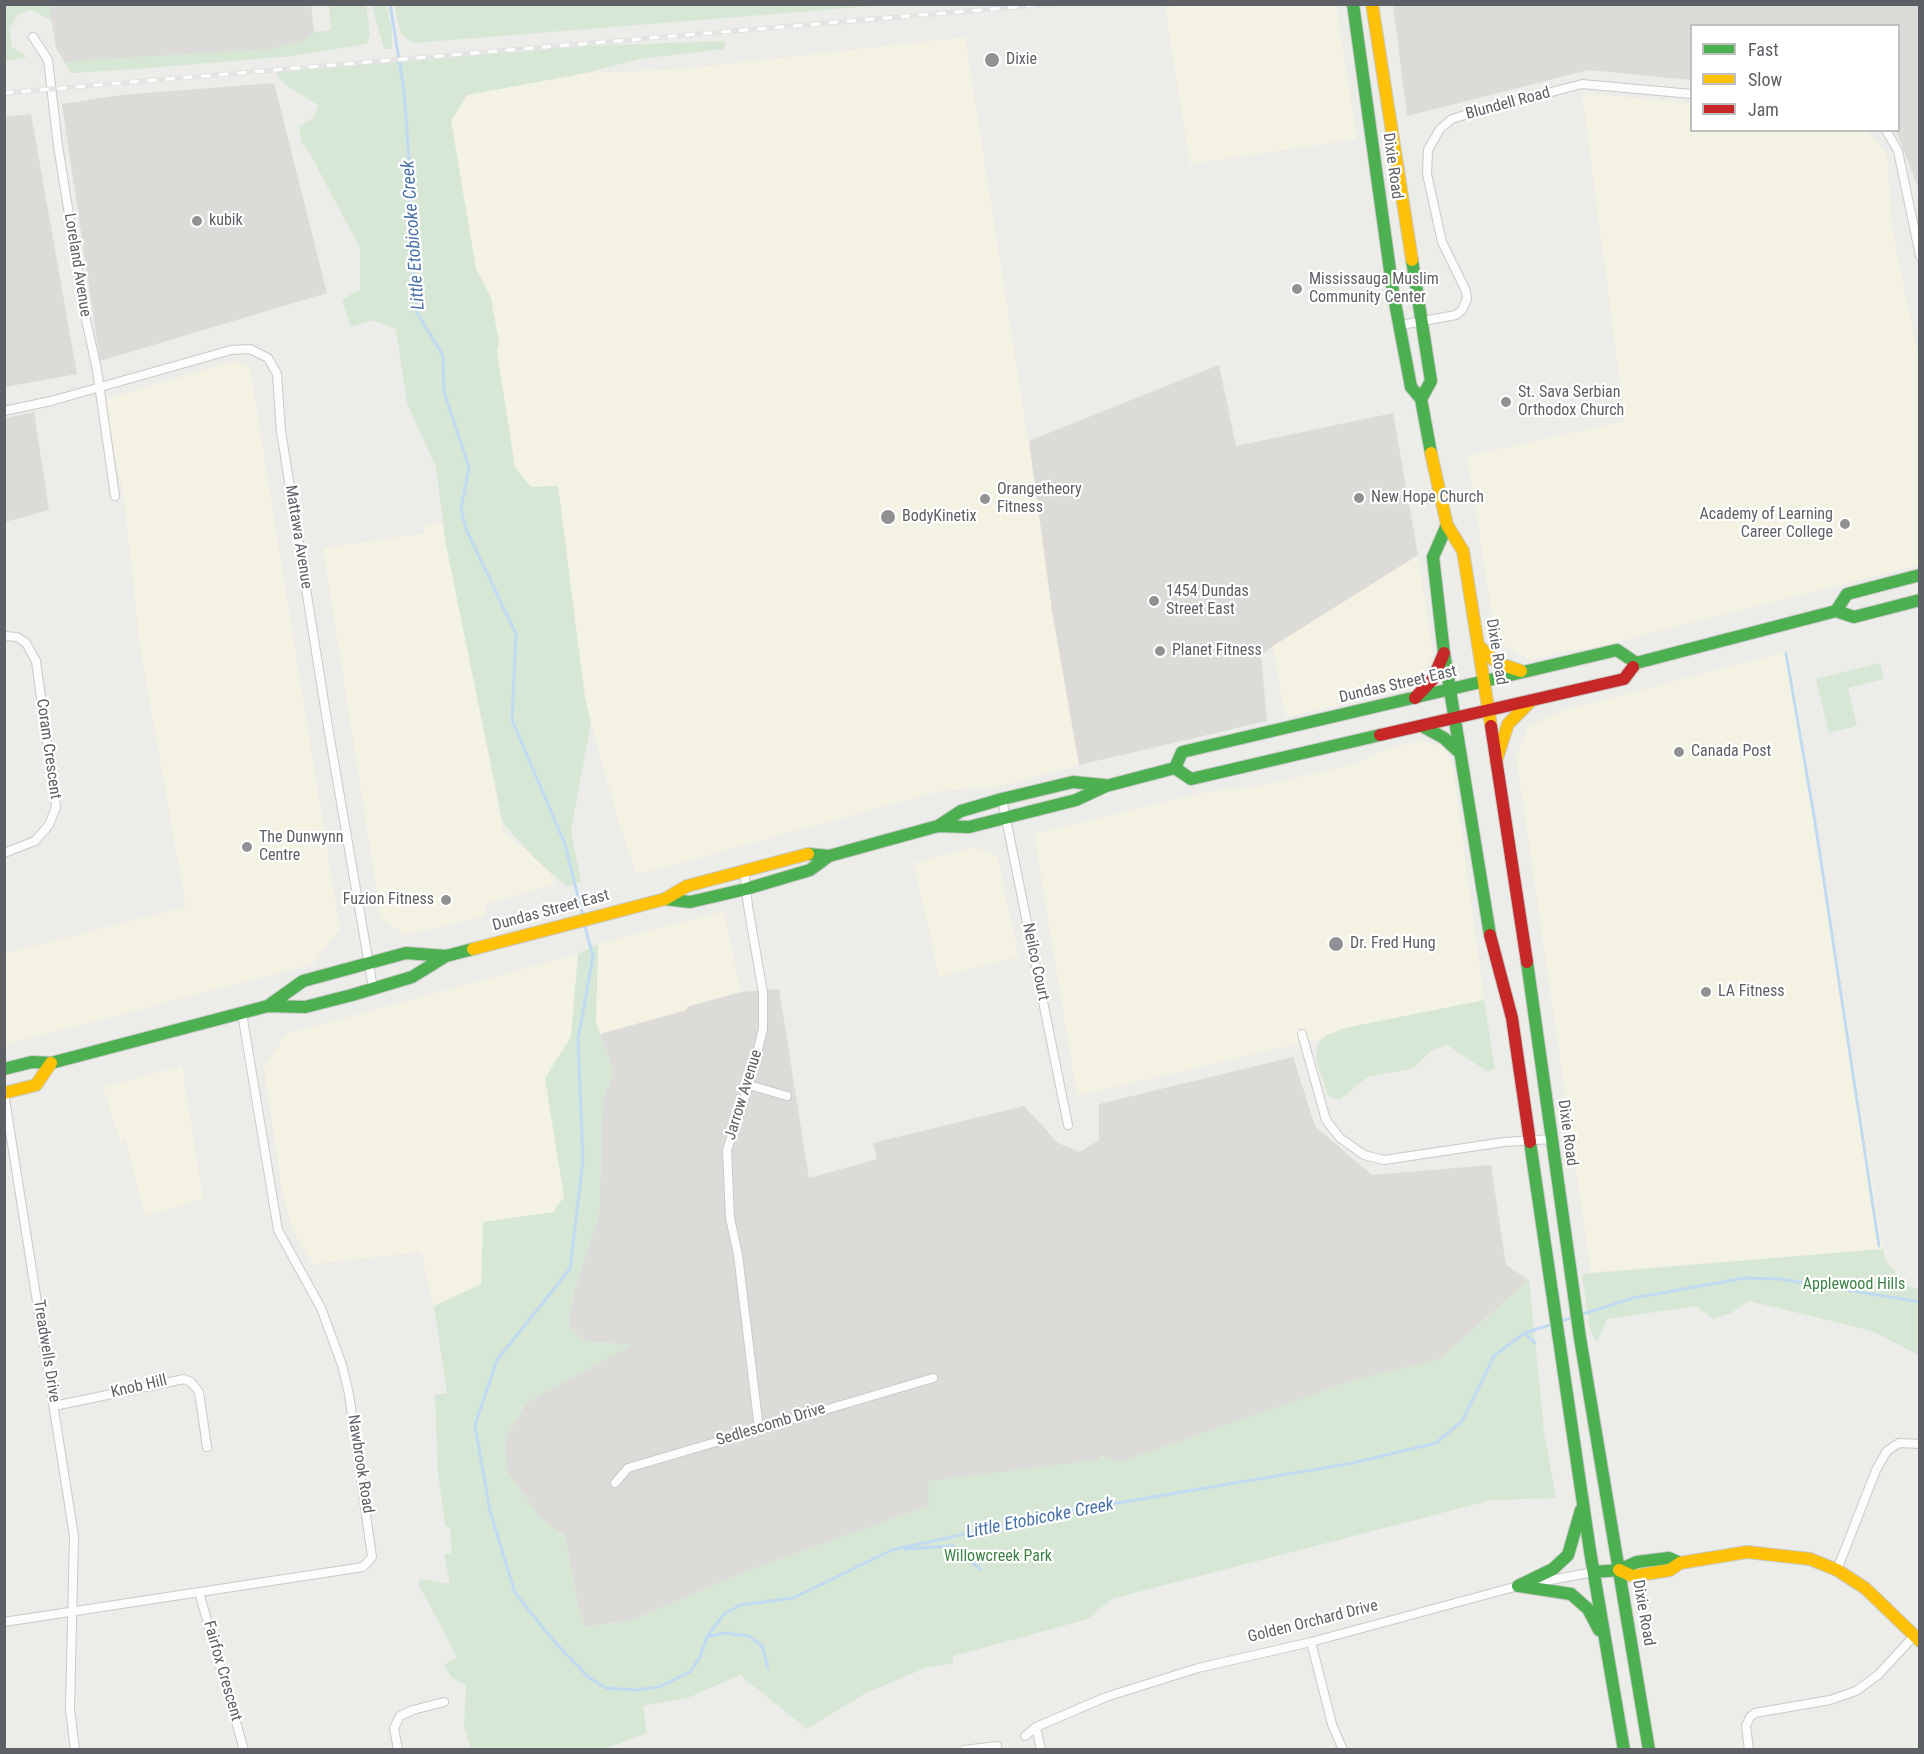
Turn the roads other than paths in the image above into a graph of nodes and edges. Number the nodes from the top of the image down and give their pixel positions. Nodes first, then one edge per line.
1 (1353, 4) edge
2 (1372, 4) edge
3 (33, 37) dead end
4 (1690, 94) edge
5 (1887, 132) edge
6 (1920, 256) edge
7 (1422, 323) junction
8 (1401, 325) junction
9 (99, 387) junction
10 (1422, 399) junction
11 (4, 411) edge
12 (115, 496) dead end
13 (1447, 525) junction
14 (1918, 575) edge
15 (1920, 600) edge
16 (1836, 611) junction
17 (4, 636) edge
18 (1478, 645) junction
19 (1444, 653) junction
20 (1636, 663) junction
21 (1526, 672) junction
22 (1484, 682) junction
23 (1450, 690) junction
24 (1415, 698) junction
25 (1533, 700) junction
26 (1488, 710) junction
27 (1455, 718) junction
28 (1422, 726) junction
29 (1460, 753) junction
30 (1496, 761) junction
31 (1175, 768) junction
32 (1106, 786) junction
33 (1002, 799) junction
34 (1005, 817) junction
35 (938, 826) junction
36 (4, 853) edge
37 (829, 856) junction
38 (744, 869) junction
39 (746, 889) junction
40 (665, 899) junction
41 (446, 956) junction
42 (368, 964) junction
43 (373, 988) junction
44 (268, 1006) junction
45 (242, 1013) junction
46 (1302, 1034) dead end
47 (51, 1063) junction
48 (4, 1069) edge
49 (749, 1085) junction
50 (5, 1093) edge
51 (788, 1096) dead end
52 (1068, 1125) dead end
53 (1552, 1139) junction
54 (1528, 1140) junction
55 (933, 1378) dead end
56 (54, 1407) junction
57 (759, 1429) junction
58 (1920, 1444) edge
59 (207, 1447) dead end
60 (615, 1483) dead end
61 (1583, 1504) junction
62 (1619, 1570) junction
63 (1837, 1570) junction
64 (1594, 1572) junction
65 (1518, 1586) junction
66 (199, 1592) junction
67 (72, 1611) junction
68 (4, 1622) edge
69 (1917, 1639) edge
70 (1605, 1640) junction
71 (1311, 1642) junction
72 (444, 1702) dead end
73 (1036, 1727) junction
74 (1025, 1736) dead end
75 (997, 1746) dead end
76 (75, 1749) edge
77 (244, 1749) edge
78 (398, 1749) edge
79 (964, 1749) edge
80 (1041, 1749) edge
81 (1343, 1749) edge
82 (1624, 1749) edge
83 (1649, 1749) edge
84 (1749, 1749) edge

1 - 8 main road, Dixie Road
2 - 7 main road, Dixie Road
3 - 9 street, Loreland Avenue
4 - 7 street, Blundell Road
5 - 6 street
7 - 8 street, Blundell Road
7 - 10 main road, Dixie Road
8 - 10 main road, Dixie Road
9 - 11 street, Mattawa Avenue
9 - 12 street, Loreland Avenue
9 - 42 street, Mattawa Avenue
10 - 13 main road, Dixie Road
13 - 18 main road, Dixie Road
13 - 19 main road
14 - 16 main road
15 - 16 main road
16 - 20 main road
17 - 36 street, Coram Crescent
18 - 21 main road
18 - 22 main road, Dixie Road
19 - 23 main road
19 - 24 main road
20 - 21 main road, Dundas Street East
20 - 25 main road
21 - 22 main road, Dundas Street East
22 - 23 main road, Dundas Street East
22 - 26 main road, Dixie Road
23 - 24 main road, Dundas Street East
23 - 27 main road
24 - 31 main road, Dundas Street East
25 - 26 main road
25 - 30 main road
26 - 27 main road
26 - 30 main road, Dixie Road
27 - 28 main road
27 - 29 main road
28 - 29 main road
28 - 31 main road
29 - 54 main road
30 - 53 main road, Dixie Road
31 - 32 main road, Dundas Street East
32 - 33 main road, Dundas Street East
32 - 34 main road, Dundas Street East
33 - 34 street, Neilco Court
33 - 35 main road, Dundas Street East
34 - 35 main road, Dundas Street East
34 - 52 street, Neilco Court
35 - 37 main road, Dundas Street East
37 - 38 main road, Dundas Street East
37 - 39 main road, Dundas Street East
38 - 39 street, Jarrow Avenue
38 - 40 main road, Dundas Street East
39 - 40 main road, Dundas Street East
39 - 49 street, Jarrow Avenue
40 - 41 main road, Dundas Street East
41 - 42 main road, Dundas Street East
41 - 43 main road, Dundas Street East
42 - 43 street, Mattawa Avenue
42 - 44 main road, Dundas Street East
43 - 44 main road, Dundas Street East
44 - 45 main road, Dundas Street East
45 - 47 main road, Dundas Street East
45 - 66 street, Nawbrook Road
46 - 54 street
47 - 48 main road, Dundas Street East
47 - 50 main road
49 - 51 street
49 - 57 street, Jarrow Avenue
50 - 56 street, Treadwells Drive
53 - 54 street
53 - 62 main road, Dixie Road
54 - 61 main road
55 - 57 street, Sedlescomb Drive
56 - 59 street, Knob Hill
56 - 67 street, Treadwells Drive
57 - 60 street, Sedlescomb Drive
58 - 63 street
61 - 64 main road
61 - 65 main road
62 - 63 main road, Golden Orchard Drive
62 - 64 main road, Golden Orchard Drive
62 - 83 main road, Dixie Road
63 - 69 main road, Golden Orchard Drive
64 - 65 street, Golden Orchard Drive
64 - 70 main road
65 - 70 main road
65 - 71 street, Golden Orchard Drive
66 - 67 street, Nawbrook Road
66 - 77 street, Fairfox Crescent
67 - 68 street, Nawbrook Road
67 - 76 street
69 - 84 street
70 - 82 main road
71 - 73 street, Golden Orchard Drive
71 - 81 street
72 - 78 street
73 - 74 street, Golden Orchard Drive
73 - 80 street
75 - 79 street

